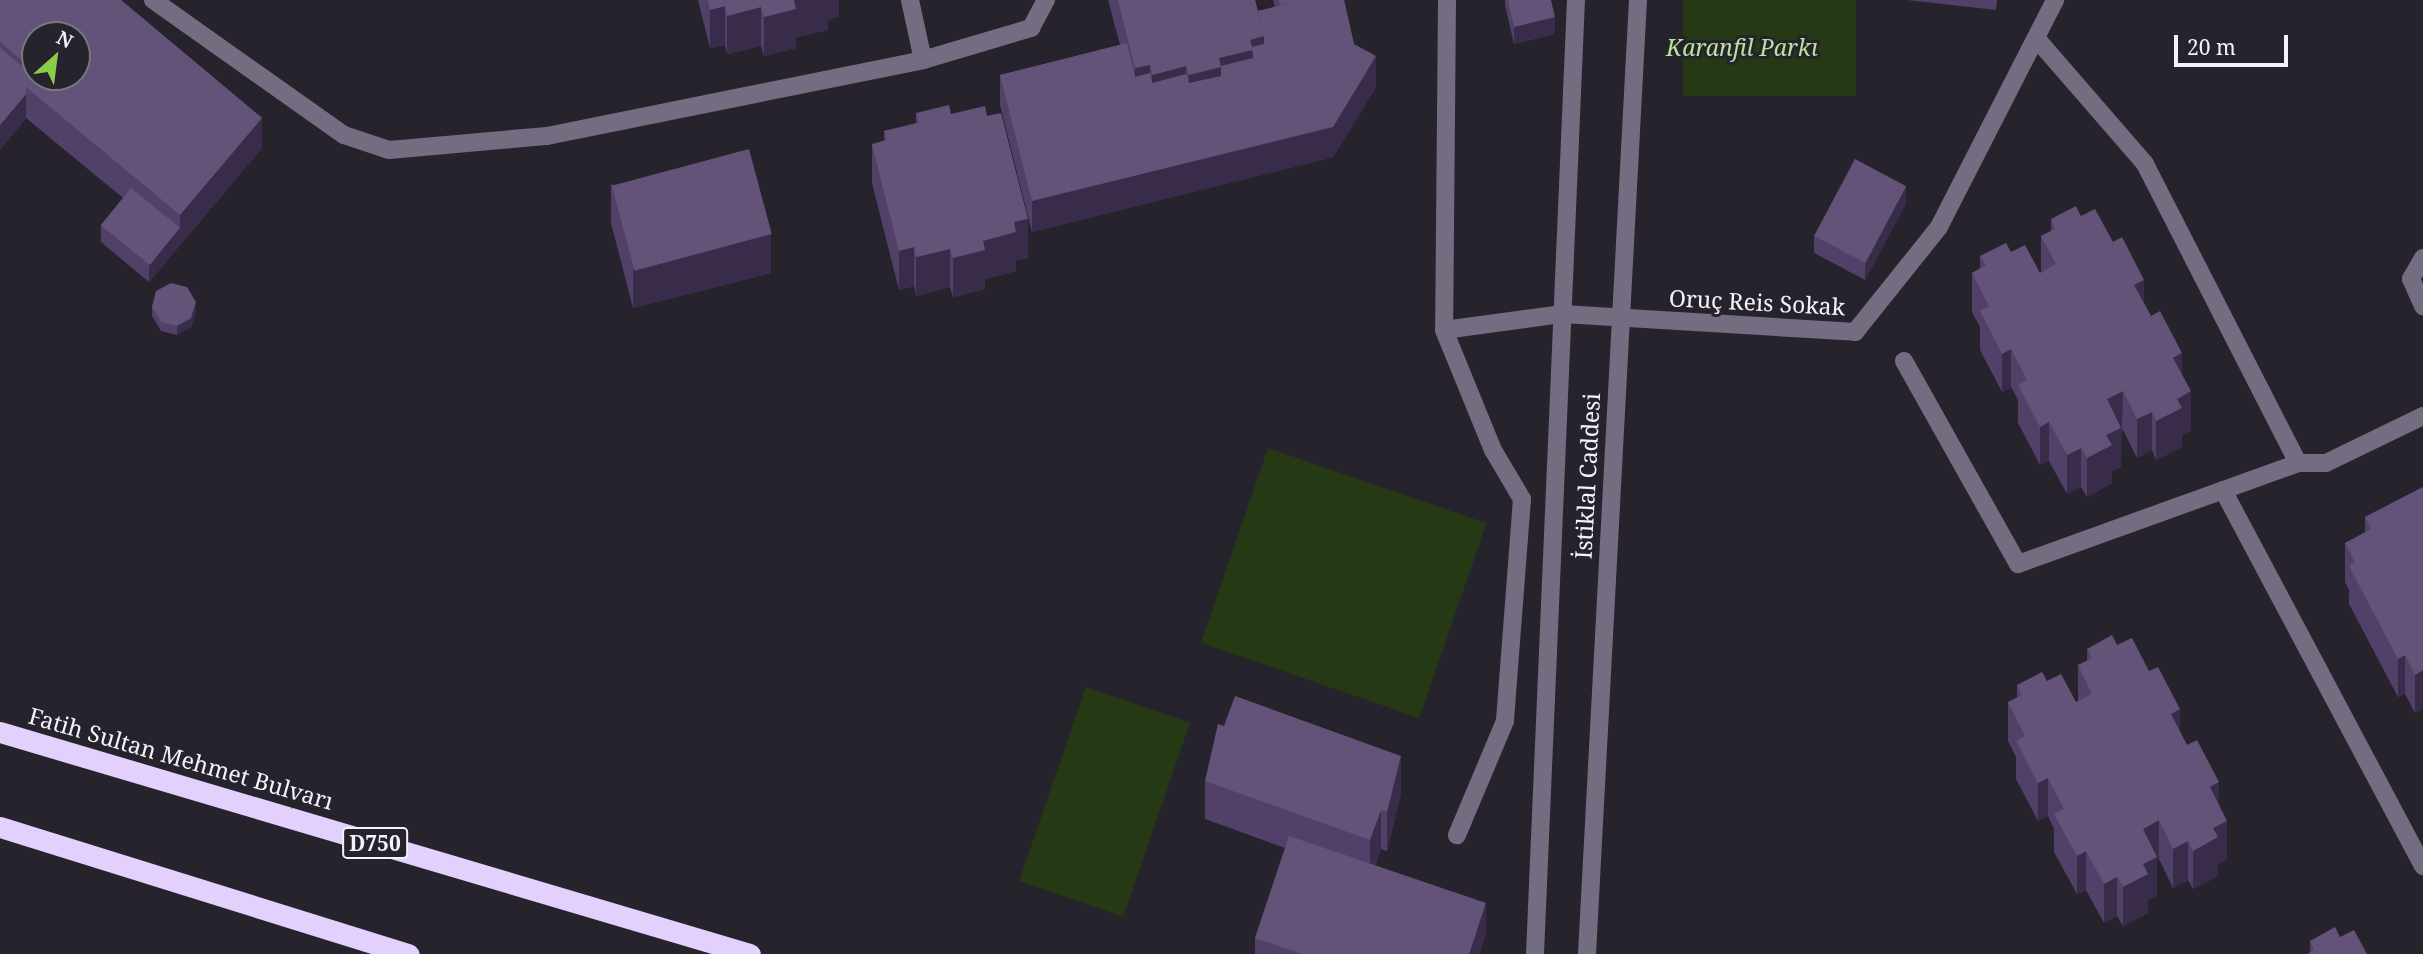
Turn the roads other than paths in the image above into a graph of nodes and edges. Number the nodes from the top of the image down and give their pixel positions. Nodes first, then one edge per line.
1 (153, 0) edge
2 (910, 0) edge
3 (1046, 0) edge
4 (1447, 0) edge
5 (1576, 0) edge
6 (1638, 0) edge
7 (2055, 0) edge
8 (2036, 38) junction
9 (923, 60) junction
10 (2423, 258) edge
11 (2423, 306) edge
12 (1563, 314) junction
13 (1620, 320) junction
14 (1444, 330) junction
15 (1905, 361) dead end
16 (2423, 416) edge
17 (2298, 463) junction
18 (2223, 490) junction
19 (0, 732) edge
20 (0, 827) edge
21 (1457, 835) dead end
22 (2423, 866) edge
23 (410, 954) edge
24 (750, 954) edge
25 (1535, 954) edge
26 (1587, 954) edge

1 - 9 street
2 - 9 street
3 - 9 street
4 - 14 street
5 - 12 street, İstiklal Caddesi
6 - 13 street, İstiklal Caddesi
7 - 8 street, Oruç Reis Sokak
8 - 13 street, Oruç Reis Sokak
8 - 17 street
10 - 11 street
12 - 13 street, Oruç Reis Sokak
12 - 14 street, Oruç Reis Sokak
12 - 25 street, İstiklal Caddesi
13 - 26 street, İstiklal Caddesi
14 - 21 street
15 - 18 street
16 - 17 street
17 - 18 street
18 - 22 street
19 - 24 highway, Fatih Sultan Mehmet Bulvarı / D750
20 - 23 highway

